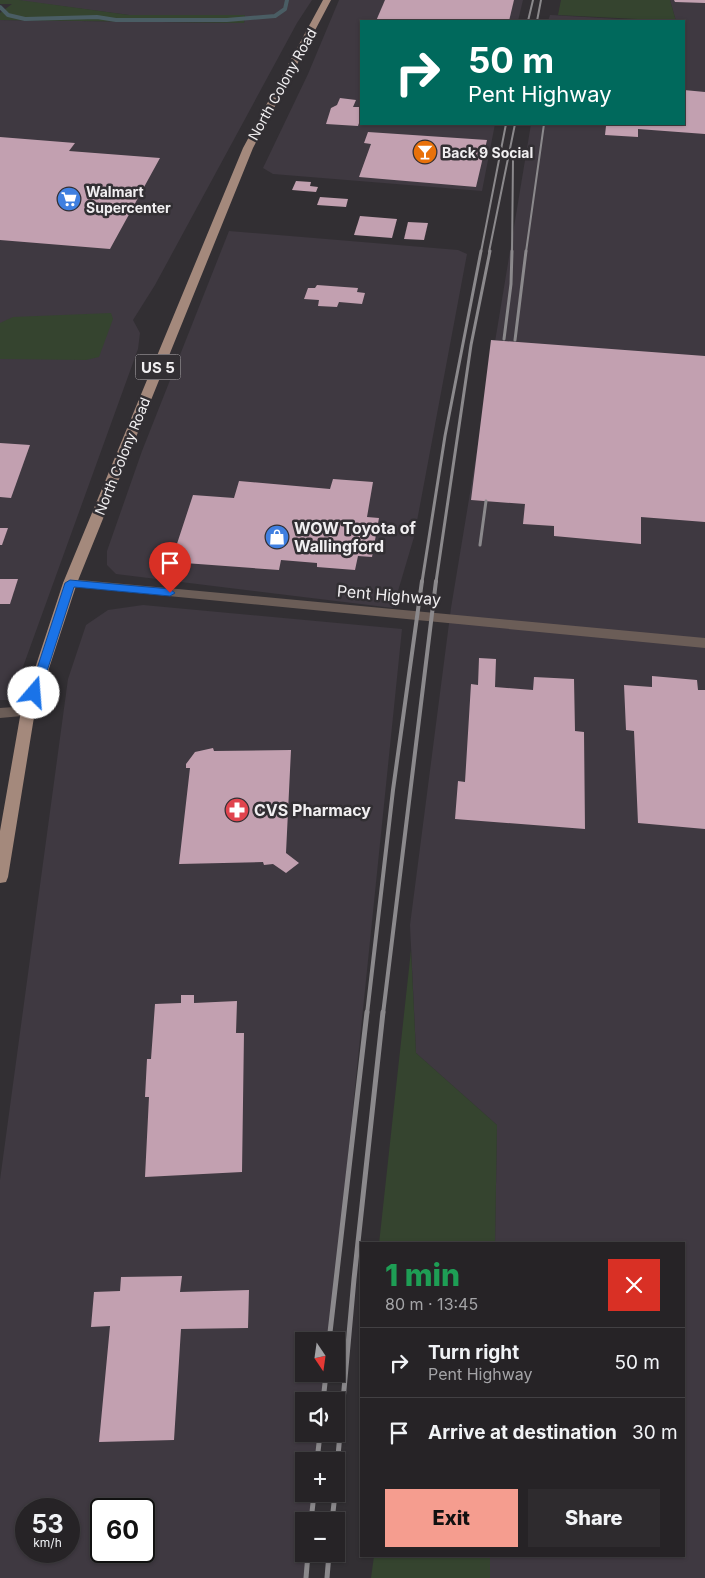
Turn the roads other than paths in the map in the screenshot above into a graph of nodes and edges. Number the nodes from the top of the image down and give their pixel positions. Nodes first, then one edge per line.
1 (327, 0) edge
2 (70, 583) junction
3 (705, 643) edge
4 (28, 711) junction
5 (0, 713) edge
6 (0, 877) edge

1 - 2 main road, North Colony Road / US 5
2 - 3 street, Pent Highway
2 - 4 main road, North Colony Road / US 5
4 - 5 street
4 - 6 main road, North Colony Road / US 5

